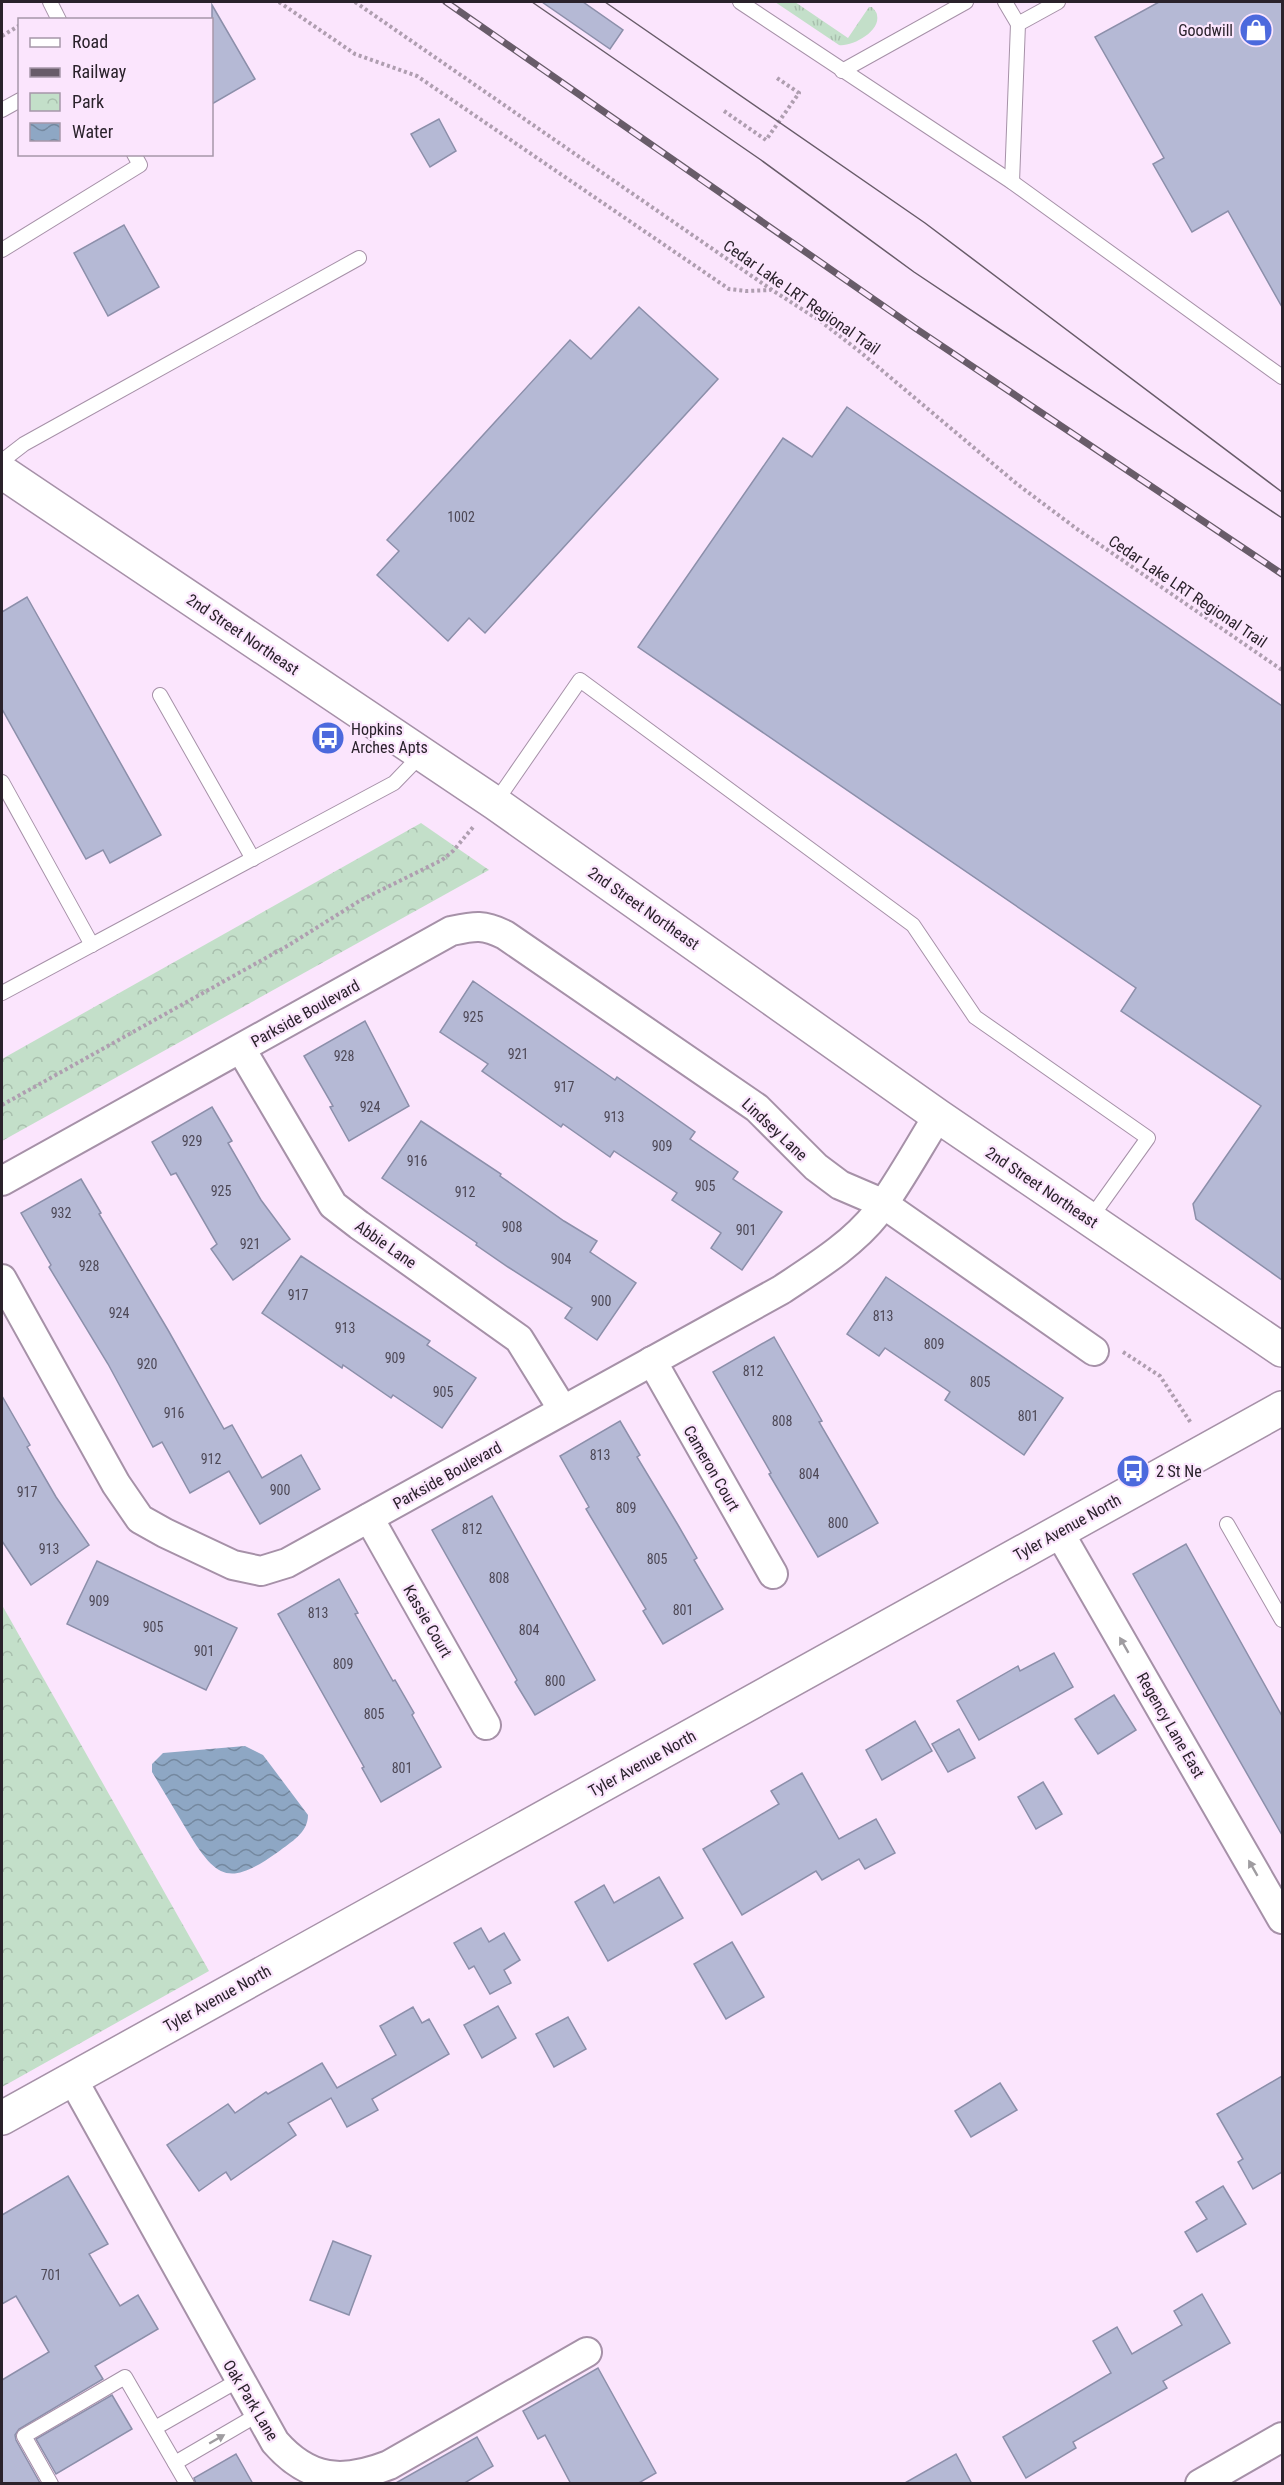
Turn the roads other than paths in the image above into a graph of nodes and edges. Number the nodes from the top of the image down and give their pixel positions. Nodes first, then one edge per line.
1 (50, 2) edge
2 (740, 2) edge
3 (966, 2) edge
4 (1005, 2) edge
5 (1059, 2) edge
6 (58, 18) edge
7 (1018, 24) junction
8 (842, 71) junction
9 (18, 101) edge
10 (2, 110) edge
11 (135, 156) edge
12 (1012, 182) junction
13 (2, 250) edge
14 (359, 258) dead end
15 (1282, 377) edge
16 (2, 461) edge
17 (2, 472) edge
18 (160, 695) dead end
19 (422, 754) junction
20 (2, 782) edge
21 (495, 803) junction
22 (253, 859) junction
23 (451, 931) joint
24 (92, 945) junction
25 (2, 993) edge
26 (241, 1049) junction
27 (938, 1116) junction
28 (2, 1181) edge
29 (882, 1203) junction
30 (1090, 1219) junction
31 (2, 1279) edge
32 (1282, 1350) edge
33 (1094, 1351) road end
34 (652, 1361) junction
35 (1282, 1408) edge
36 (563, 1410) junction
37 (369, 1518) junction
38 (1227, 1524) dead end
39 (1059, 1532) junction
40 (773, 1574) dead end
41 (1282, 1620) edge
42 (486, 1725) dead end
43 (1282, 1919) edge
44 (72, 2078) junction
45 (2, 2118) edge
46 (588, 2352) dead end
47 (239, 2380) junction
48 (259, 2414) junction
49 (154, 2428) junction
50 (1282, 2437) edge
51 (175, 2463) junction
52 (51, 2484) edge
53 (187, 2484) edge
54 (1200, 2484) edge

1 - 6 lane
2 - 8 lane
3 - 8 lane
4 - 7 lane
5 - 7 lane
7 - 12 lane
8 - 12 lane
9 - 10 lane
11 - 13 lane
12 - 15 lane
14 - 16 lane
17 - 19 street, 2nd Street Northeast
18 - 22 lane
19 - 21 street, 2nd Street Northeast
19 - 22 lane
20 - 24 lane
21 - 27 street, 2nd Street Northeast
21 - 30 lane
22 - 24 lane
23 - 26 street, Parkside Boulevard
23 - 29 street, Lindsey Lane
24 - 25 lane
26 - 28 street, Parkside Boulevard
26 - 36 street, Abbie Lane
27 - 29 street, Parkside Boulevard
27 - 30 street, 2nd Street Northeast
29 - 33 street, Lindsey Lane
29 - 34 street, Parkside Boulevard
30 - 32 street, 2nd Street Northeast
31 - 37 street, Parkside Boulevard
34 - 36 street, Parkside Boulevard
34 - 40 street, Cameron Court
35 - 39 street, Tyler Avenue North
36 - 37 street, Parkside Boulevard
37 - 42 street, Kassie Court
38 - 41 lane
43 -> 39 street, Regency Lane East
39 - 44 street, Tyler Avenue North
44 - 45 street, Tyler Avenue North
44 - 47 street, Oak Park Lane
46 - 48 street, Oak Park Lane
47 - 48 street, Oak Park Lane
47 - 49 lane
51 -> 48 lane
49 - 51 lane
49 - 52 lane
50 - 54 street
51 - 53 lane

